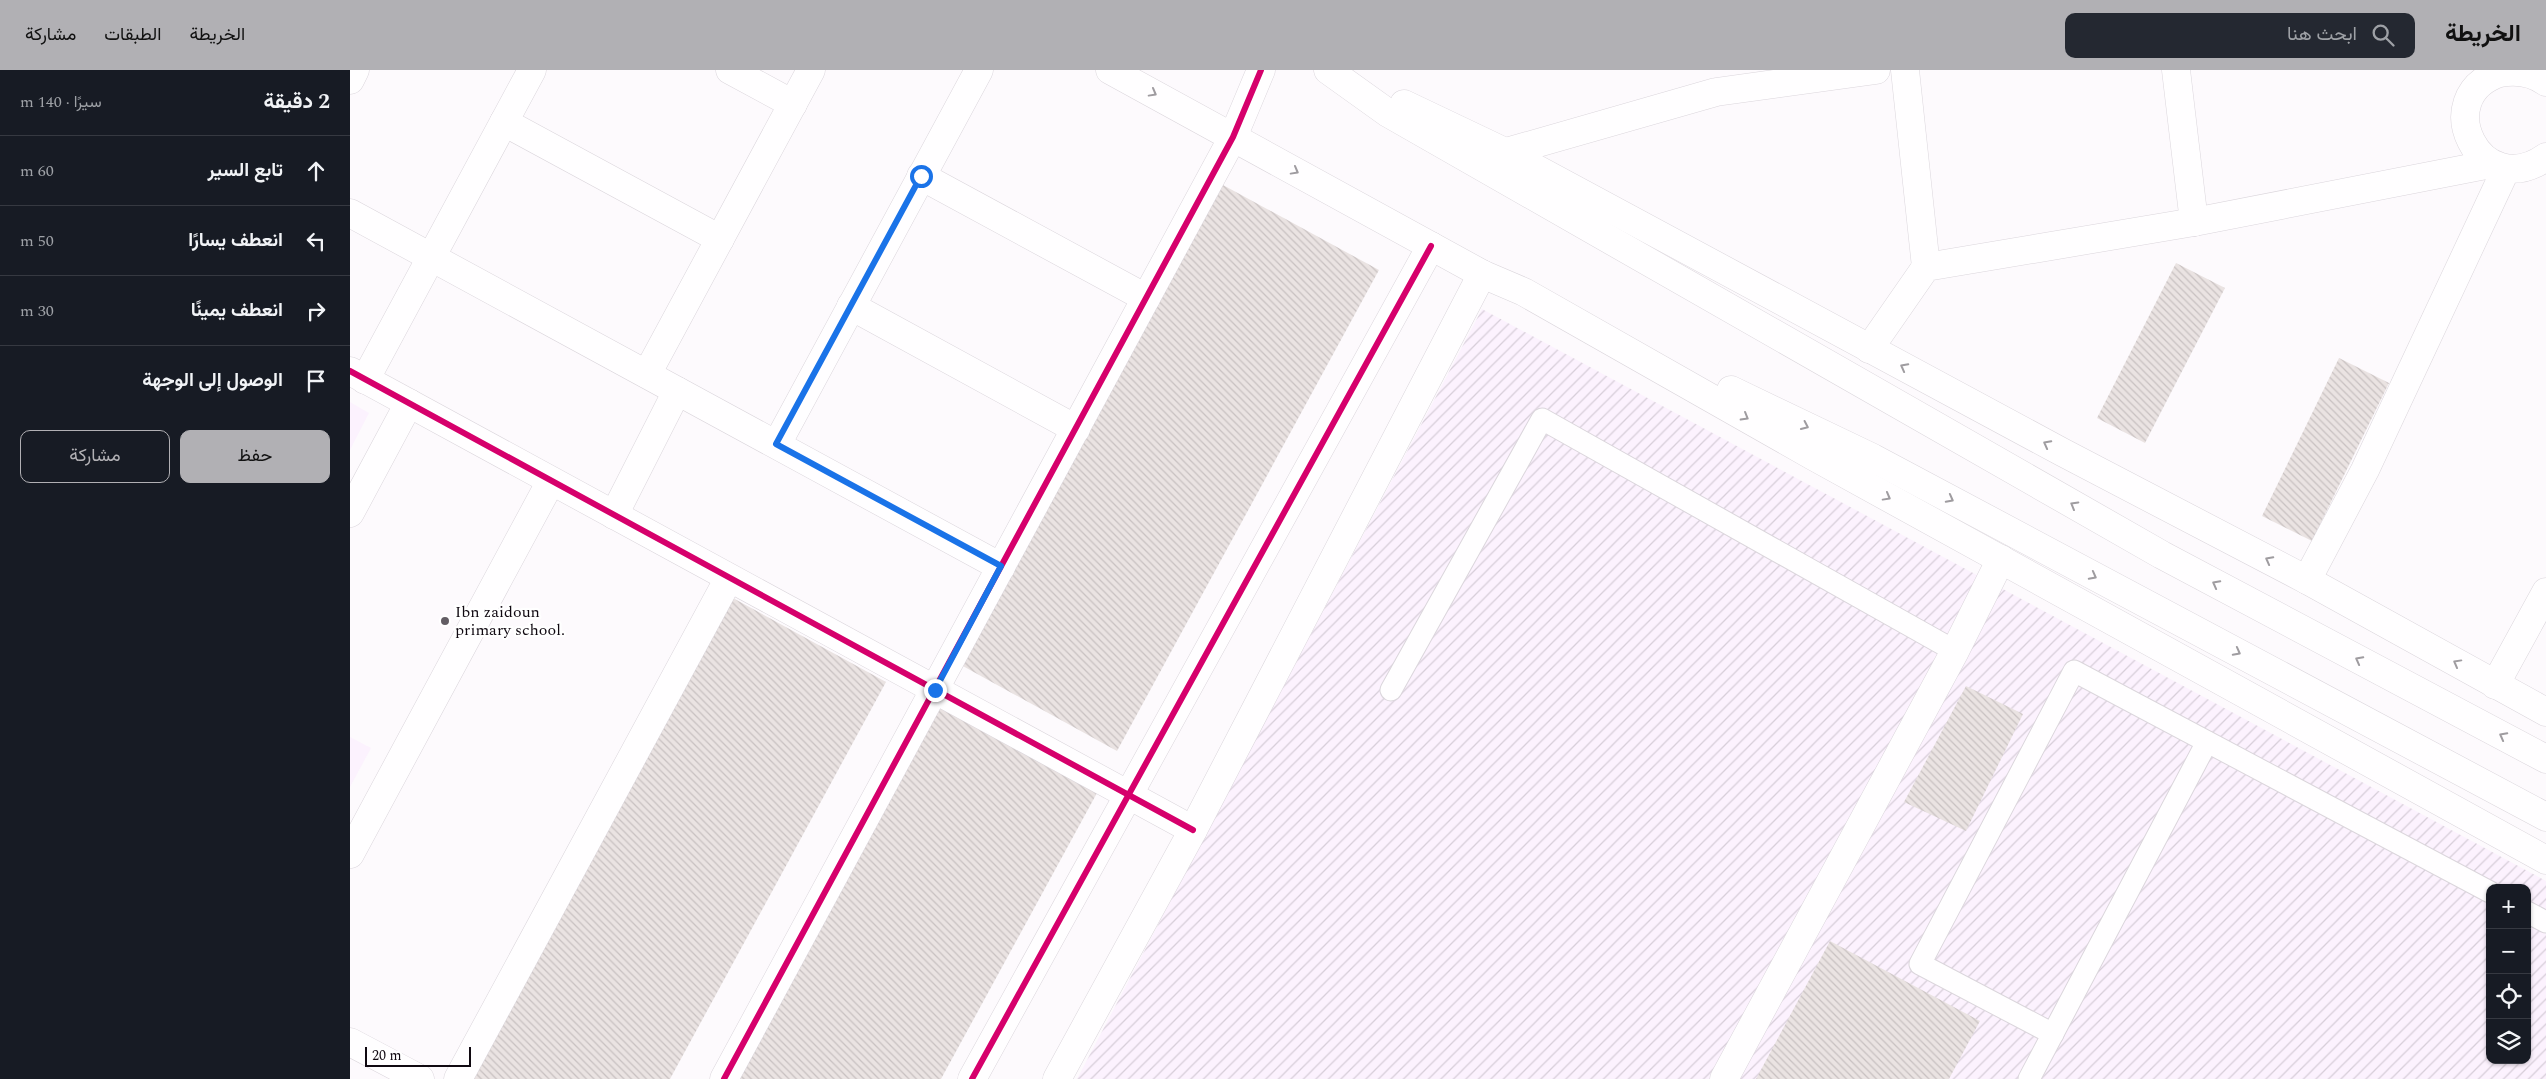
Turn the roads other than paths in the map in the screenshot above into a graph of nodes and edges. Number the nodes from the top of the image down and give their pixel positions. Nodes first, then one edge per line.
1 (355, 70) edge
2 (532, 70) edge
3 (730, 70) edge
4 (811, 70) edge
5 (979, 70) edge
6 (1110, 70) edge
7 (1261, 70) edge
8 (1328, 70) edge
9 (1333, 70) edge
10 (1905, 70) edge
11 (2176, 70) edge
12 (2466, 70) edge
13 (1862, 71) edge
14 (350, 80) edge
15 (1714, 81) edge
16 (2546, 82) edge
17 (2470, 97) junction
18 (793, 104) junction
19 (504, 122) junction
20 (1233, 137) junction
21 (1507, 153) junction
22 (2546, 157) edge
23 (1471, 161) junction
24 (2506, 167) junction
25 (921, 176) junction
26 (2546, 182) edge
27 (350, 213) edge
28 (2194, 222) junction
29 (720, 239) junction
30 (1430, 246) junction
31 (431, 257) junction
32 (1926, 266) junction
33 (1482, 274) junction
34 (1524, 292) junction
35 (1146, 298) junction
36 (851, 306) junction
37 (1869, 349) junction
38 (647, 374) junction
39 (358, 376) edge
40 (677, 390) junction
41 (409, 403) junction
42 (1076, 429) junction
43 (776, 444) junction
44 (551, 481) junction
45 (350, 513) edge
46 (614, 515) junction
47 (2001, 559) junction
48 (1001, 566) junction
49 (729, 578) junction
50 (2307, 580) junction
51 (2546, 592) edge
52 (1955, 651) junction
53 (2495, 685) junction
54 (935, 690) junction
55 (1391, 690) dead end
56 (2546, 712) edge
57 (2207, 742) junction
58 (2546, 759) edge
59 (1128, 795) junction
60 (2546, 817) edge
61 (1193, 830) junction
62 (350, 854) edge
63 (2546, 860) edge
64 (2486, 890) edge
65 (2531, 914) edge
66 (2546, 922) edge
67 (2053, 1034) junction
68 (350, 1042) edge
69 (414, 1078) edge
70 (458, 1079) edge
71 (724, 1079) edge
72 (972, 1079) edge
73 (1057, 1079) edge
74 (1724, 1079) edge
75 (2029, 1079) edge

1 - 14 street
2 - 19 street
3 - 18 street
4 - 18 street
5 - 25 street
6 -> 20 street
7 - 20 street
8 - 23 street
9 - 21 street
10 - 32 street
11 - 28 street
12 - 17 street
13 - 15 street
15 - 21 street
16 - 17 street
17 - 24 street
18 - 29 street
19 - 29 street
19 - 31 street
20 -> 30 street
20 - 35 street
21 - 23 street
21 - 37 street
22 - 24 street
58 -> 23 street
24 - 26 street
24 - 28 street
24 - 50 street
25 - 35 street
25 - 36 street
27 - 31 street
28 - 32 street
29 - 38 street
30 - 33 street
30 - 59 street
31 - 38 street
31 - 39 street
32 - 37 street
33 - 34 street
33 - 61 street
34 -> 47 street
34 -> 60 street
35 - 42 street
36 - 42 street
36 - 43 street
50 -> 37 street
38 - 40 street
39 - 41 street
40 - 43 street
40 - 46 street
41 - 44 street
41 - 45 street
42 - 48 street
43 - 48 street
44 - 46 street
44 - 62 street
46 - 49 street
47 - 52 street
47 - 63 street
48 - 54 street
49 - 54 street
49 - 70 street
53 -> 50 street
51 - 53 street
52 - 55 lane
52 - 74 street
53 - 56 street
54 - 59 street
54 - 71 street
57 - 64 lane
57 - 67 lane
57 - 67 lane
59 - 61 street
59 - 72 street
61 - 73 street
65 - 66 lane
67 - 75 lane
68 - 69 street

